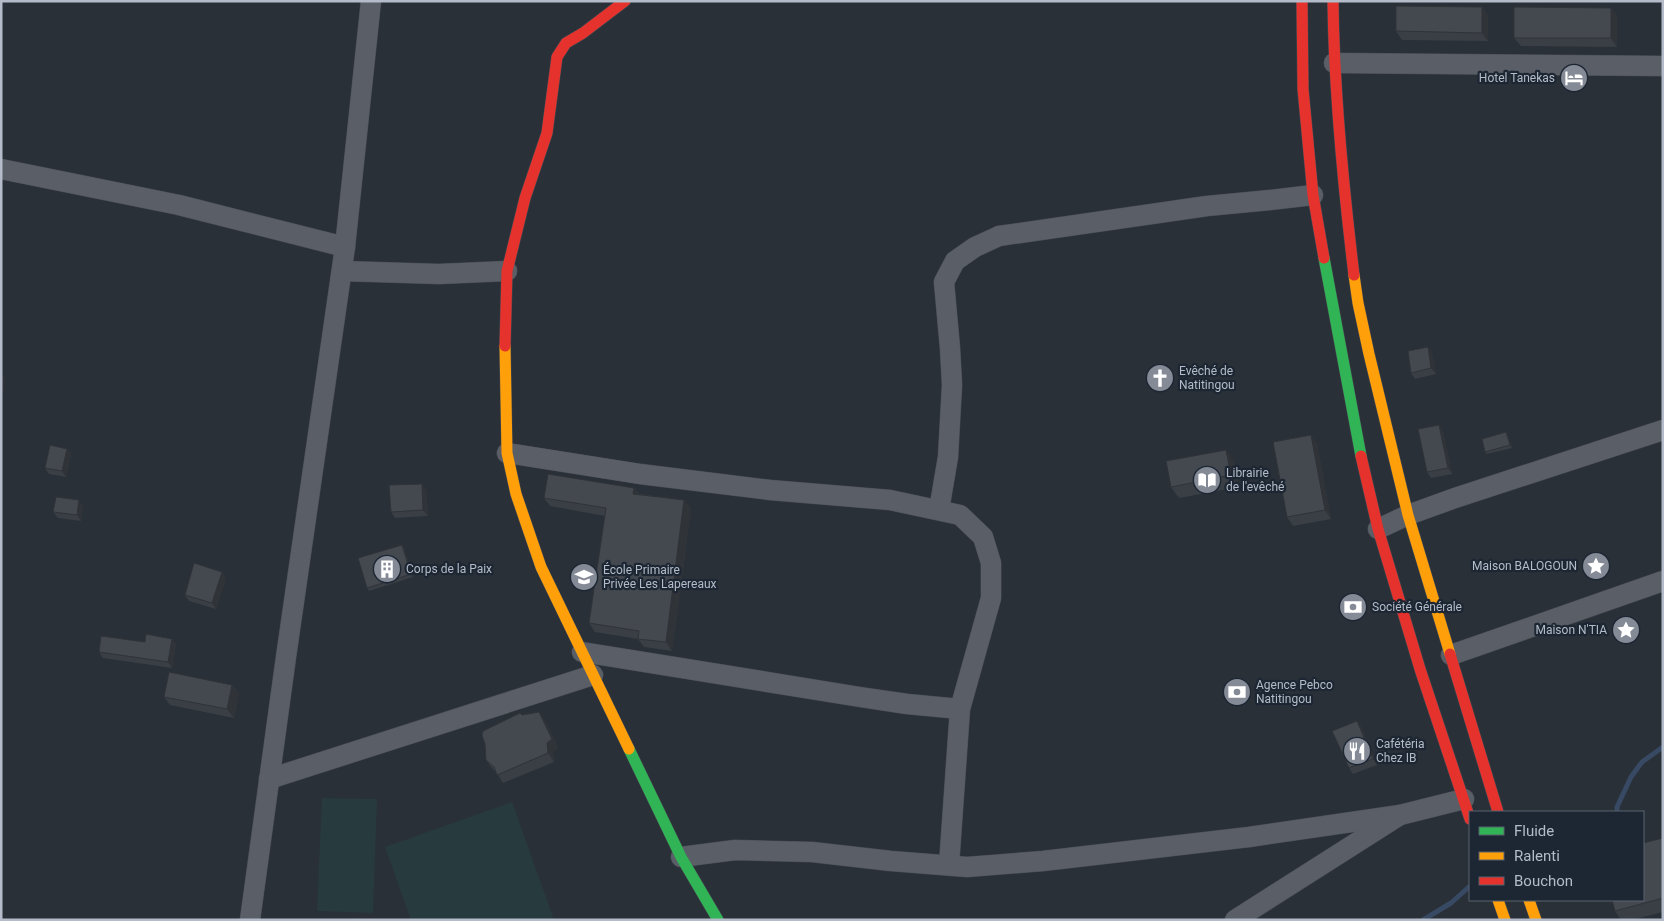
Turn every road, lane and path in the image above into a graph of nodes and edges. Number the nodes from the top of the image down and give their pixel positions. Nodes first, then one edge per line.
1 (371, 1) edge
2 (625, 1) edge
3 (1302, 1) edge
4 (1333, 1) edge
5 (1334, 63) junction
6 (1663, 66) edge
7 (1, 169) edge
8 (1313, 194) junction
9 (345, 247) junction
10 (342, 271) junction
11 (507, 271) junction
12 (1663, 430) edge
13 (507, 453) junction
14 (939, 510) junction
15 (1408, 515) junction
16 (1378, 530) junction
17 (1663, 581) edge
18 (582, 652) junction
19 (1451, 655) junction
20 (593, 674) junction
21 (960, 709) junction
22 (269, 780) junction
23 (1464, 800) junction
24 (1498, 811) edge
25 (1400, 815) junction
26 (1469, 816) edge
27 (681, 857) junction
28 (949, 865) junction
29 (1498, 901) edge
30 (1529, 901) edge
31 (250, 920) edge
32 (718, 920) edge
33 (1235, 920) edge
34 (1505, 920) edge
35 (1536, 920) edge

1 - 9 street
2 - 11 main road
3 - 8 main road
4 - 5 main road
5 - 6 street
5 - 15 main road
7 - 9 street
8 - 14 street
8 - 16 main road
9 - 10 street
10 - 11 street
10 - 22 street
11 - 13 main road
12 - 15 street
13 - 14 street
13 - 18 main road
14 - 21 street
15 - 16 street
15 - 19 main road
16 - 23 main road
17 - 19 street
18 - 20 main road
18 - 21 street
19 - 24 main road
20 - 22 street
20 - 27 main road
21 - 28 street
22 - 31 street
23 - 25 street
23 - 26 main road
25 - 28 street
25 - 33 street
27 - 28 street
27 - 32 main road
29 - 34 main road
30 - 35 main road

